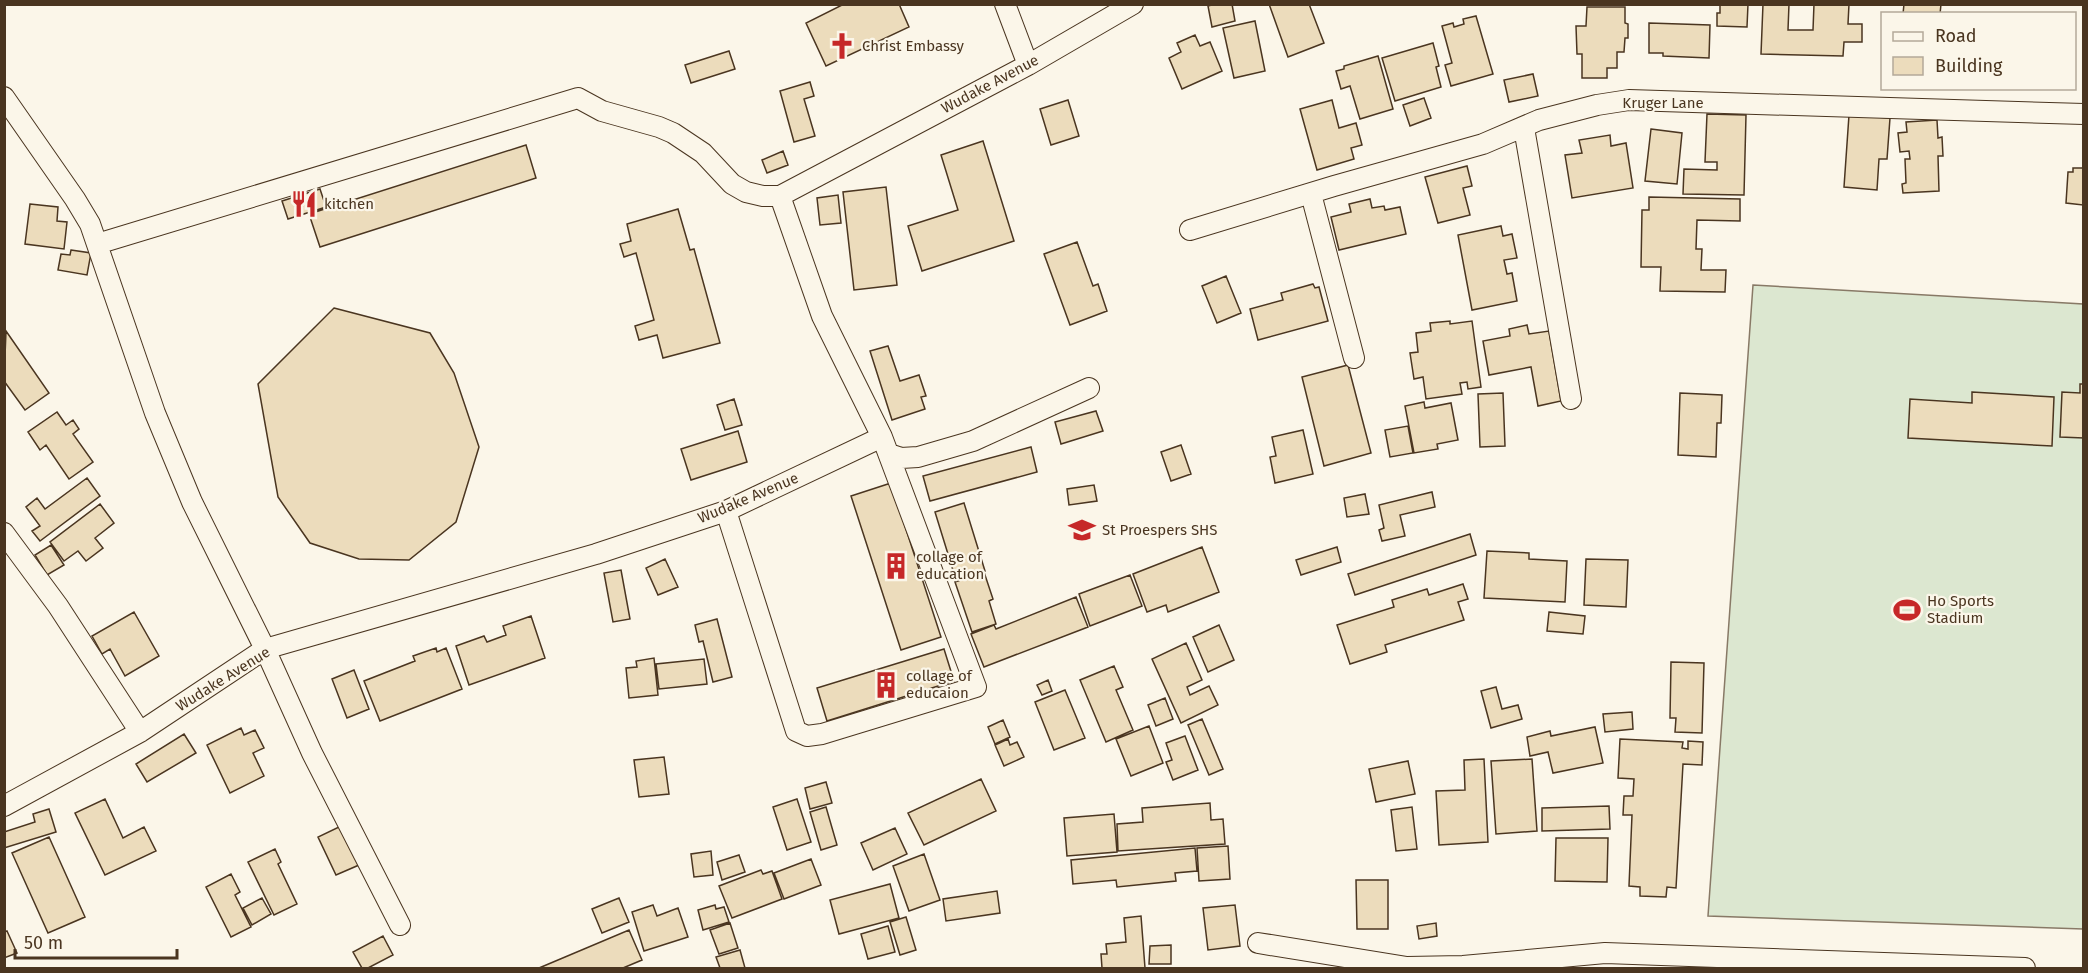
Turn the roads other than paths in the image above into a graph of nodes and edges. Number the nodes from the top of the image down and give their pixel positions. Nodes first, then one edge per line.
1 (1005, 4) edge
2 (1133, 4) edge
3 (1028, 65) junction
4 (4, 97) edge
5 (2084, 114) edge
6 (1524, 128) junction
7 (1311, 194) junction
8 (780, 196) junction
9 (1190, 230) dead end
10 (97, 244) junction
11 (1354, 358) dead end
12 (1089, 388) dead end
13 (1571, 399) dead end
14 (886, 445) junction
15 (726, 511) junction
16 (4, 533) edge
17 (265, 649) junction
18 (140, 732) junction
19 (4, 806) edge
20 (400, 925) dead end
21 (1258, 944) dead end
22 (2025, 969) edge

1 - 3 street
2 - 3 street, Wudake Avenue
3 - 8 street, Wudake Avenue
4 - 10 street
5 - 6 street, Kruger Lane
6 - 7 street, Kruger Lane
6 - 13 street
7 - 9 street, Kruger Lane
7 - 11 street
8 - 10 street
8 - 14 street
10 - 17 street
12 - 14 street
14 - 15 street, Wudake Avenue
14 - 15 street
15 - 17 street, Wudake Avenue
16 - 18 street
17 - 18 street, Wudake Avenue
17 - 20 street
18 - 19 street, Wudake Avenue
21 - 22 street

